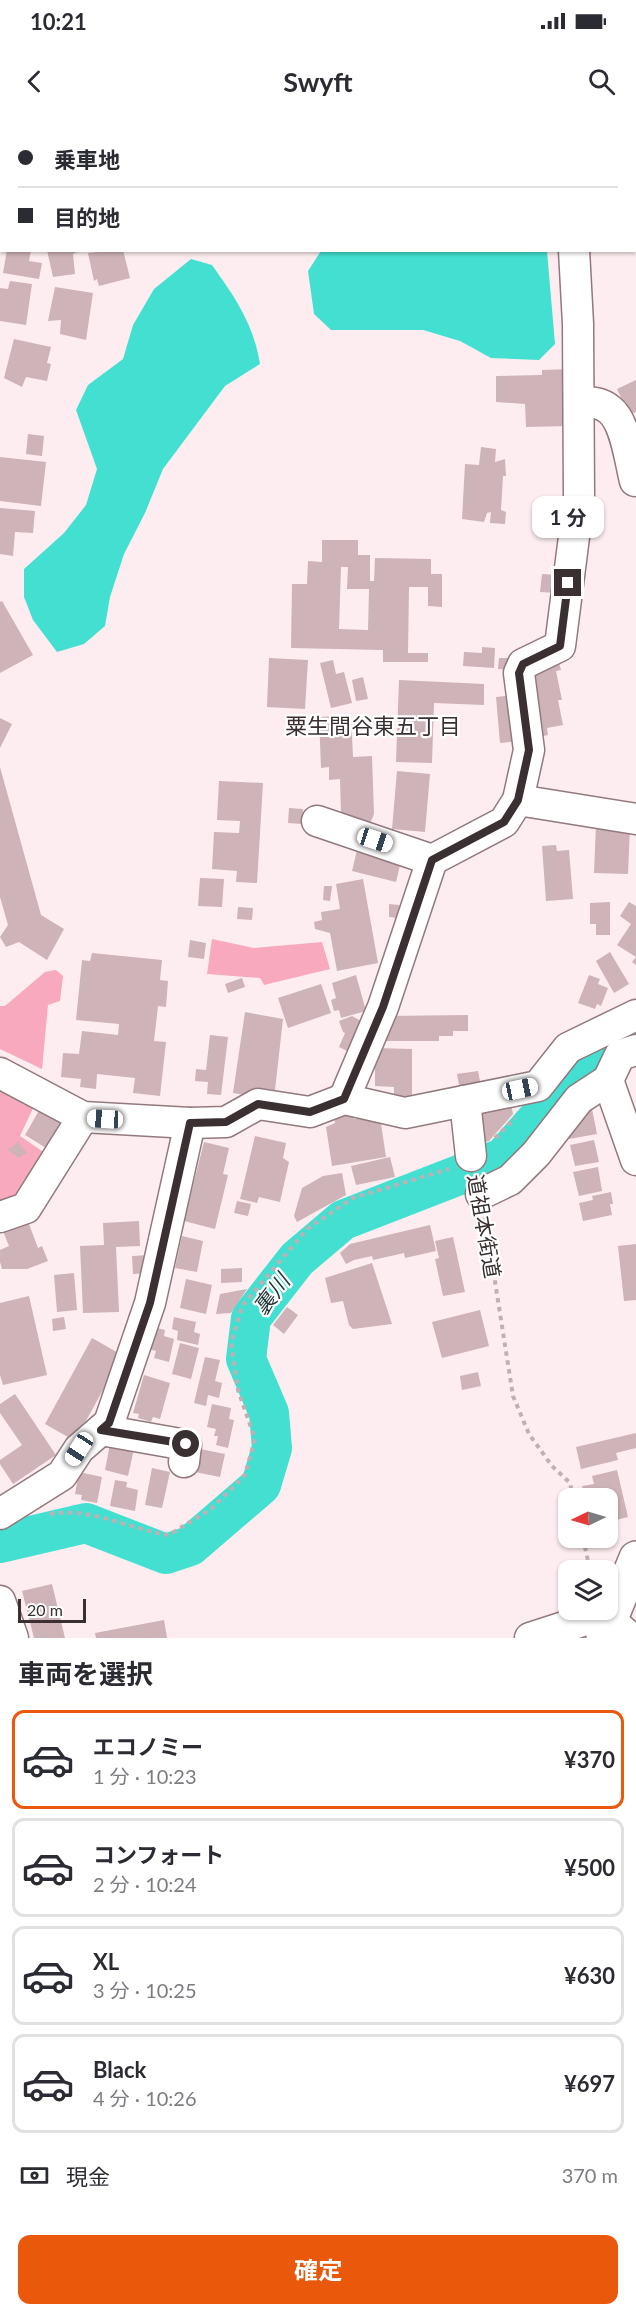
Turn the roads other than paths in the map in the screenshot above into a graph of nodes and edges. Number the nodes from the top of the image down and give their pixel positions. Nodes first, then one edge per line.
1 (574, 252) edge
2 (579, 402) junction
3 (635, 482) edge
4 (518, 800) junction
5 (636, 819) edge
6 (317, 821) dead end
7 (432, 860) junction
8 (636, 1015) edge
9 (599, 1032) junction
10 (621, 1062) edge
11 (0, 1073) edge
12 (344, 1099) junction
13 (465, 1101) junction
14 (83, 1118) junction
15 (190, 1123) junction
16 (471, 1156) road end
17 (636, 1160) edge
18 (481, 1194) road end
19 (0, 1217) edge
20 (101, 1430) junction
21 (184, 1462) dead end
22 (5, 1502) edge
23 (634, 1568) edge
24 (0, 1601) edge
25 (610, 1628) edge
26 (13, 1638) edge
27 (530, 1638) edge

1 - 2 street
2 - 3 street
2 - 4 street
4 - 5 street
4 - 7 street
6 - 7 street
7 - 12 street
8 - 9 street
9 - 10 street
9 - 13 street
10 - 17 street
10 - 18 street
11 - 14 street
12 - 13 street
12 - 15 street
13 - 16 street
14 - 15 street
14 - 19 street
15 - 20 street
20 - 21 street
20 - 22 street
23 - 25 main road
24 - 26 street
25 - 27 street

